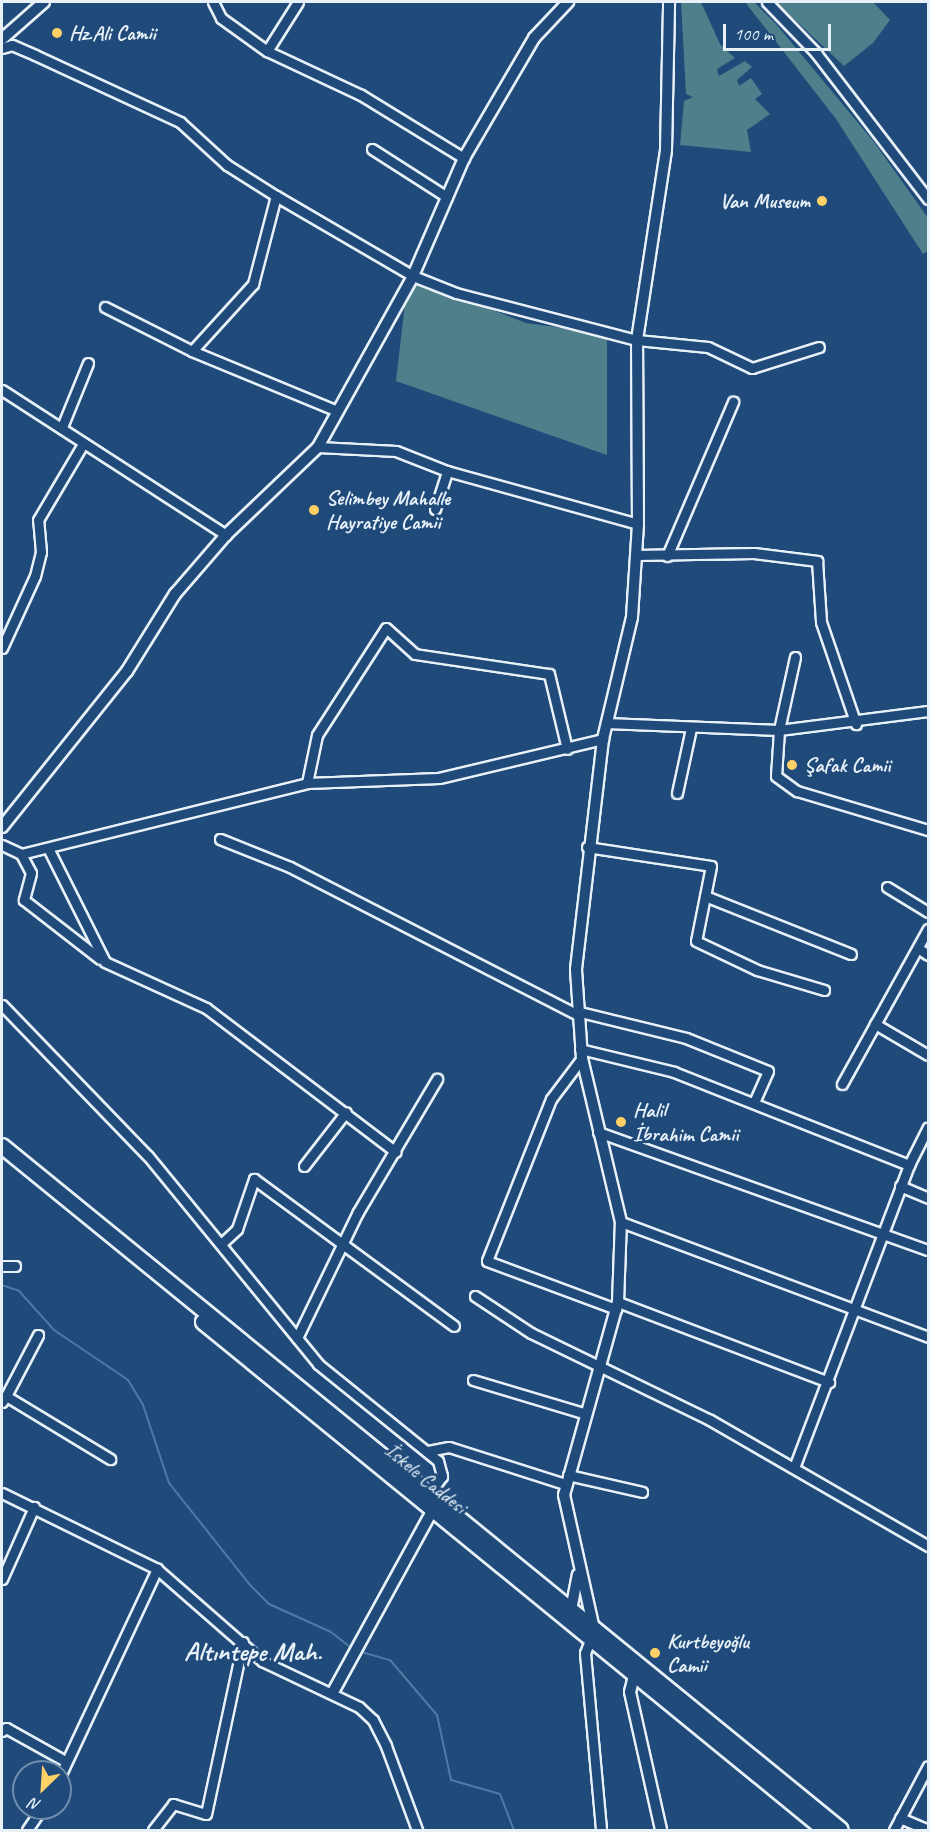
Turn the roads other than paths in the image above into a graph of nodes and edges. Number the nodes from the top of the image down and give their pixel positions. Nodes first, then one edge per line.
1 (44, 2) edge
2 (213, 2) edge
3 (297, 2) edge
4 (568, 2) edge
5 (669, 2) edge
6 (767, 2) edge
7 (2, 39) edge
8 (2, 48) edge
9 (267, 51) junction
10 (372, 149) dead end
11 (464, 158) junction
12 (276, 196) junction
13 (447, 197) junction
14 (928, 199) edge
15 (413, 276) junction
16 (105, 307) dead end
17 (637, 340) junction
18 (819, 347) dead end
19 (192, 351) junction
20 (88, 363) dead end
21 (2, 390) edge
22 (733, 402) dead end
23 (334, 410) junction
24 (62, 427) junction
25 (83, 444) junction
26 (318, 447) junction
27 (447, 471) junction
28 (435, 509) dead end
29 (638, 524) junction
30 (226, 535) junction
31 (636, 555) junction
32 (667, 556) junction
33 (2, 648) edge
34 (795, 657) dead end
35 (928, 711) edge
36 (606, 723) junction
37 (856, 723) junction
38 (691, 728) junction
39 (779, 730) junction
40 (603, 739) junction
41 (567, 749) junction
42 (307, 783) junction
43 (676, 793) dead end
44 (2, 827) edge
45 (928, 830) edge
46 (220, 839) dead end
47 (2, 845) edge
48 (587, 847) junction
49 (48, 848) junction
50 (21, 854) junction
51 (887, 887) dead end
52 (705, 896) junction
53 (928, 912) edge
54 (928, 929) edge
55 (918, 948) junction
56 (851, 954) dead end
57 (928, 955) edge
58 (105, 962) junction
59 (824, 990) dead end
60 (2, 1005) edge
61 (576, 1012) junction
62 (876, 1024) junction
63 (581, 1054) junction
64 (928, 1055) edge
65 (437, 1079) dead end
66 (842, 1084) dead end
67 (754, 1103) junction
68 (346, 1112) junction
69 (598, 1131) junction
70 (927, 1131) edge
71 (2, 1146) edge
72 (396, 1152) junction
73 (2, 1158) edge
74 (909, 1165) junction
75 (304, 1166) dead end
76 (900, 1186) junction
77 (928, 1198) edge
78 (621, 1222) junction
79 (883, 1234) junction
80 (221, 1244) junction
81 (342, 1244) junction
82 (928, 1250) edge
83 (2, 1266) edge
84 (15, 1266) dead end
85 (475, 1296) dead end
86 (617, 1305) junction
87 (856, 1310) junction
88 (454, 1326) dead end
89 (38, 1335) dead end
90 (928, 1337) edge
91 (297, 1338) junction
92 (600, 1364) junction
93 (473, 1380) dead end
94 (829, 1382) junction
95 (4, 1399) edge
96 (586, 1414) junction
97 (428, 1450) junction
98 (110, 1459) dead end
99 (794, 1467) junction
100 (566, 1480) junction
101 (642, 1492) dead end
102 (2, 1493) edge
103 (433, 1502) junction
104 (34, 1507) junction
105 (928, 1546) edge
106 (157, 1569) junction
107 (579, 1574) junction
108 (2, 1579) edge
109 (571, 1610) junction
110 (592, 1634) junction
111 (243, 1642) junction
112 (634, 1676) junction
113 (333, 1692) junction
114 (3, 1728) edge
115 (63, 1760) edge
116 (65, 1760) edge
117 (928, 1766) edge
118 (900, 1818) junction
119 (153, 1830) edge
120 (417, 1830) edge
121 (601, 1830) edge
122 (661, 1830) edge
123 (825, 1830) edge
124 (841, 1830) edge
125 (894, 1830) edge
126 (928, 1830) edge

1 - 7 street
2 - 9 street
3 - 9 street
4 - 11 street
5 - 17 street
6 - 14 street
8 - 12 street
9 - 11 street
10 - 13 street
11 - 13 street
12 - 15 street
12 - 19 street
13 - 15 street
15 - 17 street
15 - 23 street
16 - 19 street
17 - 18 street
17 - 29 street
19 - 23 street
20 - 24 street
21 - 24 street
22 - 32 street
23 - 26 street
24 - 25 street
25 - 30 street
25 - 33 street
26 - 27 street
26 - 30 street
27 - 28 street
27 - 29 street
29 - 31 street
30 - 44 street
31 - 32 street
31 - 36 street
32 - 37 street
34 - 39 street
35 - 37 street
36 - 38 street
36 - 40 street
37 - 39 street
38 - 39 street
38 - 43 street
39 - 45 street
40 - 41 street
40 - 48 street
41 - 42 street
41 - 42 street
42 - 49 street
46 - 61 street
47 - 50 street
48 - 52 street
48 - 61 street
49 - 50 street
49 - 58 street
50 - 58 street
51 - 53 street
52 - 56 street
52 - 59 street
54 - 55 street
55 - 57 street
55 - 62 street
58 - 68 street
60 - 80 street
61 - 63 street
61 - 67 street
62 - 64 street
62 - 66 street
63 - 67 street
63 - 69 street
63 - 86 street
65 - 72 street
67 - 74 street
68 - 72 street
68 - 75 street
69 - 78 street
69 - 79 street
70 - 74 street
71 - 103 main road
72 - 81 street
73 - 103 main road, İskele Caddesi
74 - 76 street
76 - 77 street
76 - 79 street
78 - 86 street
78 - 87 street
79 - 82 street
79 - 87 street
80 - 81 street
80 - 91 street
81 - 88 street
81 - 91 street
83 - 84 street
85 - 92 street
86 - 92 street
86 - 94 street
87 - 90 street
87 - 94 street
89 - 95 street
91 - 97 street
92 - 96 street
92 - 99 street
93 - 96 street
94 - 99 street
95 - 98 street
96 - 100 street
97 - 100 street
97 - 103 street
99 - 105 street
100 - 101 street
100 - 107 street
102 - 104 street
103 - 109 main road
103 - 110 main road, İskele Caddesi
103 - 113 street
104 - 106 street
104 - 108 street
106 - 111 street
106 - 116 street
107 - 109 street
107 - 110 street
109 - 110 main road
110 - 112 main road, İskele Caddesi
110 - 121 street
110 - 124 main road
111 - 113 street
111 - 119 street
112 - 122 street
112 - 123 main road, İskele Caddesi
113 - 120 street
114 - 115 street
117 - 118 street
118 - 125 street
118 - 126 street

